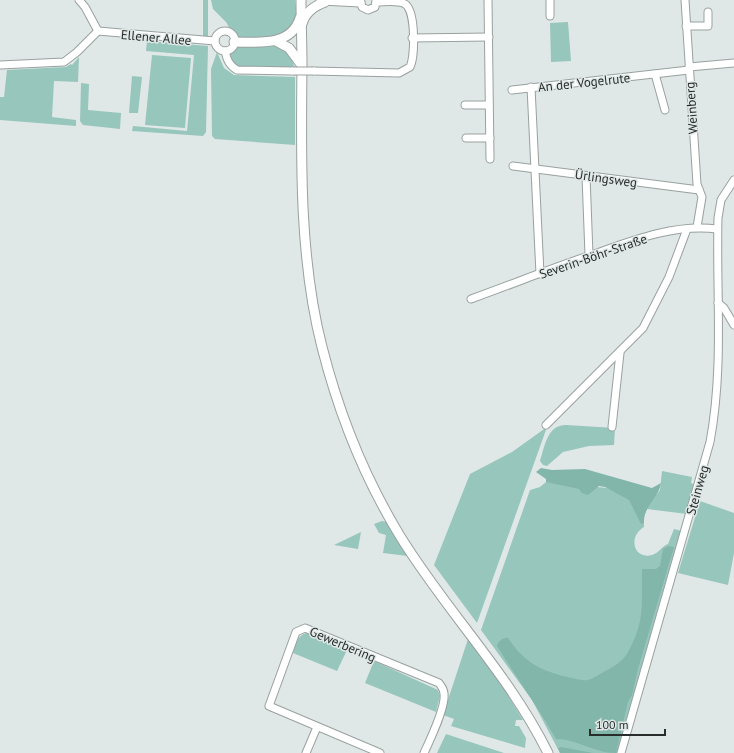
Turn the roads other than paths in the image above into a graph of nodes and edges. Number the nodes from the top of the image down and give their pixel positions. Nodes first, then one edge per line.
1 (80, 0) edge
2 (301, 0) edge
3 (488, 0) edge
4 (550, 0) edge
5 (685, 0) edge
6 (323, 1) edge
7 (360, 1) edge
8 (376, 1) edge
9 (708, 12) dead end
10 (301, 13) junction
11 (550, 16) dead end
12 (686, 26) junction
13 (301, 27) junction
14 (98, 31) junction
15 (412, 38) junction
16 (489, 38) junction
17 (215, 41) junction
18 (276, 41) junction
19 (234, 42) junction
20 (226, 51) junction
21 (734, 63) edge
22 (0, 65) edge
23 (302, 66) junction
24 (689, 69) junction
25 (656, 74) junction
26 (531, 88) junction
27 (512, 90) dead end
28 (465, 105) dead end
29 (489, 105) junction
30 (664, 110) dead end
31 (466, 138) dead end
32 (490, 138) junction
33 (490, 159) dead end
34 (513, 166) dead end
35 (536, 168) junction
36 (586, 176) junction
37 (734, 180) edge
38 (699, 190) junction
39 (697, 227) junction
40 (687, 229) junction
41 (717, 229) junction
42 (589, 255) junction
43 (540, 274) junction
44 (471, 299) dead end
45 (718, 303) junction
46 (734, 325) edge
47 (620, 353) junction
48 (546, 426) dead end
49 (612, 426) dead end
50 (317, 727) junction
51 (306, 753) edge
52 (380, 753) edge
53 (424, 753) edge
54 (548, 753) edge
55 (621, 753) edge

1 - 14 street
2 - 10 main road
3 - 16 street
4 - 11 street
5 - 12 street, Weinberg
6 - 7 main road
6 - 13 main road
7 - 8 street
8 - 15 street
9 - 12 street
10 - 13 main road
10 - 18 main road
12 - 24 street, Weinberg
13 - 23 main road
14 - 17 street, Ellener Allee
14 - 22 street
15 - 16 street
15 - 20 street, bridge
16 - 29 street
17 - 19 street
17 - 20 street
18 - 19 main road
18 - 23 main road
19 - 20 street
21 - 24 street, An der Vogelrute
23 - 54 main road
24 - 25 street, An der Vogelrute
24 - 38 street, Weinberg
25 - 26 street, An der Vogelrute
25 - 30 street
26 - 27 street, An der Vogelrute
26 - 35 street
28 - 29 street
29 - 32 street
31 - 32 street
32 - 33 street
34 - 35 street, Ürlingsweg
35 - 36 street, Ürlingsweg
35 - 43 street
36 - 38 street, Ürlingsweg
36 - 42 street
37 - 41 street, Steinweg
38 - 39 street, Weinberg
39 - 40 street, Severin-Böhr-Straße
39 - 41 street, Severin-Böhr-Straße
40 - 42 street, Severin-Böhr-Straße
40 - 47 street
41 - 45 street, Steinweg
42 - 43 street, Severin-Böhr-Straße
43 - 44 street, Severin-Böhr-Straße
45 - 46 street
45 - 55 street, Steinweg
47 - 48 street
47 - 49 street
50 - 51 street
50 - 52 street, Gewerbering
50 - 53 street, Gewerbering

